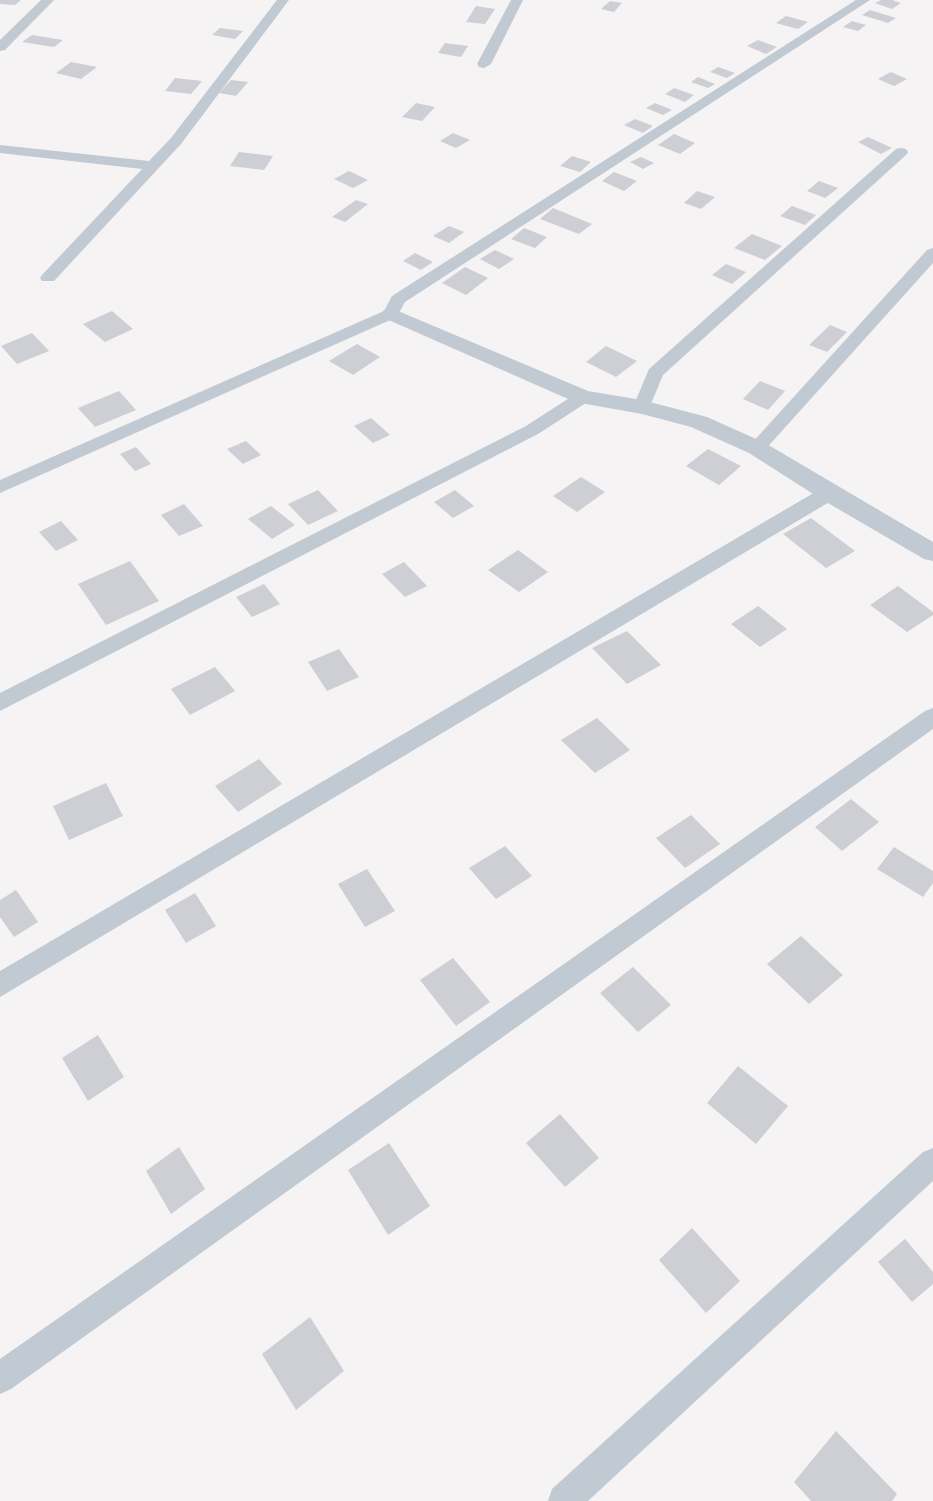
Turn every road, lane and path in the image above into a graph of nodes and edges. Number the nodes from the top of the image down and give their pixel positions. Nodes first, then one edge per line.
1 (48, 0) edge
2 (283, 0) edge
3 (518, 0) edge
4 (864, 0) edge
5 (0, 47) edge
6 (484, 64) dead end
7 (0, 149) edge
8 (901, 152) dead end
9 (152, 166) junction
10 (933, 253) edge
11 (48, 278) dead end
12 (391, 314) junction
13 (583, 397) junction
14 (642, 407) junction
15 (757, 448) junction
16 (0, 487) edge
17 (829, 493) junction
18 (933, 553) edge
19 (0, 703) edge
20 (933, 717) edge
21 (0, 985) edge
22 (933, 1162) edge
23 (0, 1378) edge
24 (564, 1501) edge

1 - 5 lane
2 - 9 lane
3 - 6 lane
4 - 12 lane
7 - 9 lane
8 - 14 lane
9 - 11 lane
10 - 15 lane
12 - 13 street
12 - 16 lane
13 - 14 street
13 - 19 lane
14 - 15 street
15 - 17 street
17 - 18 street
17 - 21 lane
20 - 23 lane
22 - 24 lane

